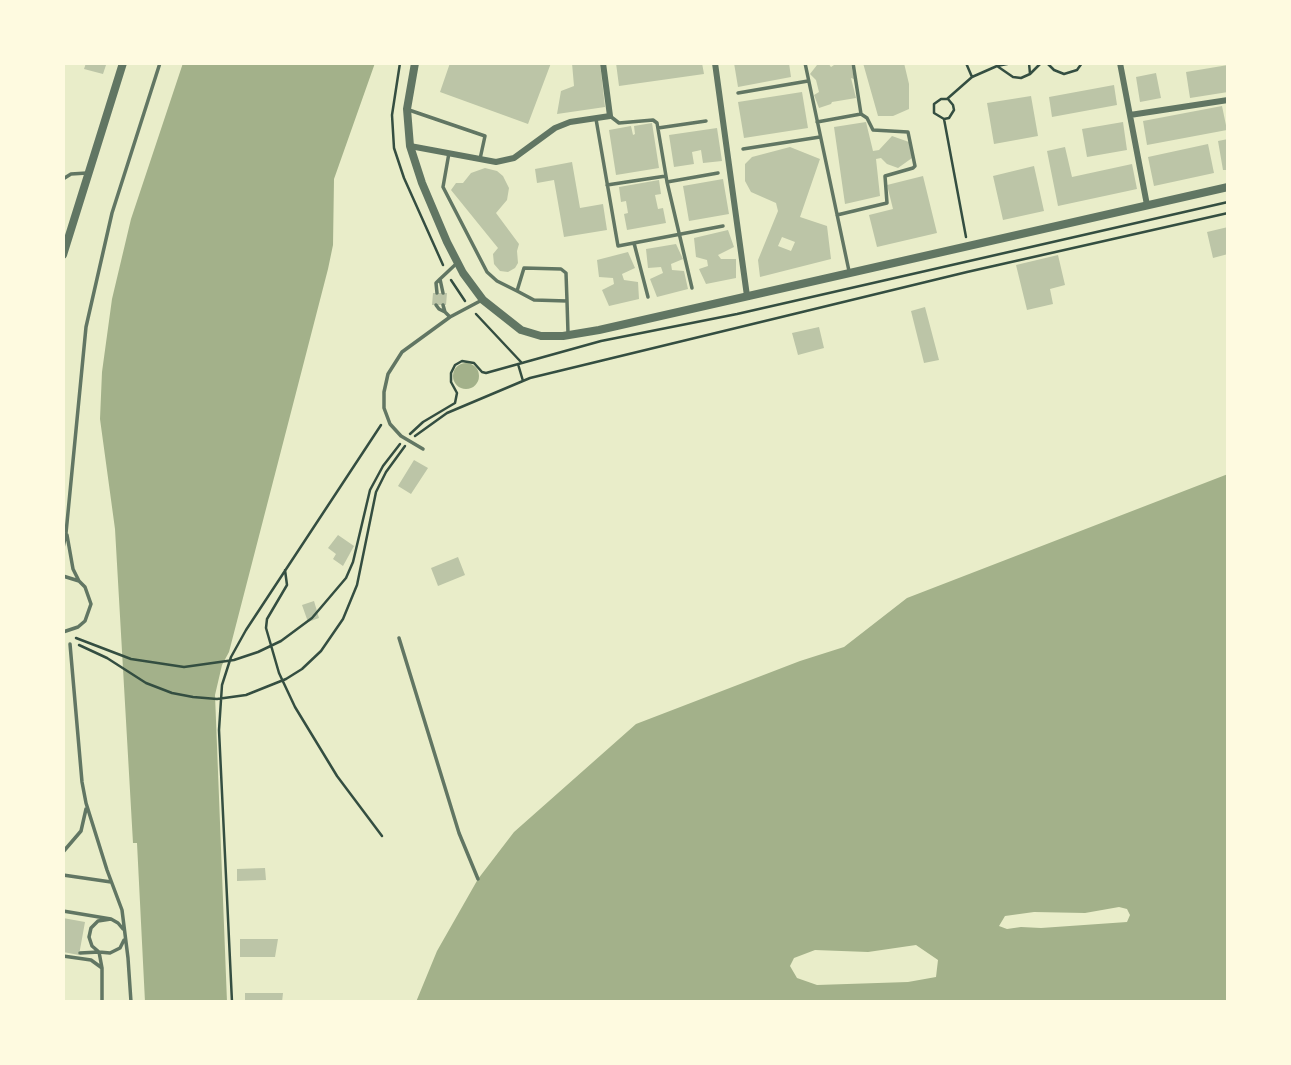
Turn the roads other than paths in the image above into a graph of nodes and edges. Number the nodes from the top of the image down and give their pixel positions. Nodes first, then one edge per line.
1 (122, 63) edge
2 (160, 63) edge
3 (415, 63) edge
4 (603, 63) edge
5 (715, 63) edge
6 (805, 63) edge
7 (853, 63) edge
8 (1120, 63) edge
9 (808, 81) junction
10 (738, 93) dead end
11 (1228, 100) edge
12 (407, 109) junction
13 (861, 114) junction
14 (1130, 115) junction
15 (610, 116) junction
16 (596, 119) junction
17 (706, 121) dead end
18 (817, 122) junction
19 (658, 128) junction
20 (820, 137) junction
21 (410, 146) junction
22 (743, 149) dead end
23 (449, 153) junction
24 (480, 159) junction
25 (89, 173) junction
26 (718, 173) dead end
27 (666, 176) junction
28 (63, 179) edge
29 (667, 182) junction
30 (607, 185) junction
31 (1228, 187) edge
32 (1147, 205) junction
33 (836, 215) junction
34 (723, 226) dead end
35 (678, 233) junction
36 (635, 243) junction
37 (63, 256) edge
38 (457, 263) junction
39 (849, 273) junction
40 (440, 279) junction
41 (692, 288) dead end
42 (517, 291) junction
43 (437, 293) dead end
44 (443, 293) dead end
45 (747, 296) junction
46 (648, 297) dead end
47 (483, 299) junction
48 (567, 301) junction
49 (436, 305) dead end
50 (443, 305) dead end
51 (444, 312) junction
52 (450, 317) junction
53 (568, 335) junction
54 (423, 449) dead end
55 (66, 533) junction
56 (63, 548) edge
57 (63, 576) edge
58 (79, 581) junction
59 (63, 632) edge
60 (399, 638) dead end
61 (70, 644) dead end
62 (86, 803) junction
63 (63, 852) edge
64 (63, 875) edge
65 (478, 878) dead end
66 (111, 882) junction
67 (63, 911) edge
68 (111, 919) junction
69 (124, 932) junction
70 (99, 951) junction
71 (79, 953) dead end
72 (63, 956) edge
73 (102, 968) junction
74 (102, 1002) edge
75 (131, 1002) edge

1 - 25 street
2 - 55 lane
3 - 12 street
4 - 15 street
5 - 45 street
6 - 9 lane
7 - 13 lane
8 - 14 street
9 - 10 lane
9 - 18 lane
11 - 14 street
12 - 21 street
12 - 24 lane
13 - 18 lane
13 - 33 lane
14 - 32 street
15 - 16 street
15 - 19 lane
16 - 24 street
16 - 30 lane
17 - 19 lane
18 - 20 lane
19 - 27 lane
20 - 22 lane
20 - 33 lane
21 - 23 street
21 - 38 street
23 - 24 street
23 - 42 lane
25 - 28 lane
25 - 37 street
26 - 29 lane
27 - 29 lane
27 - 30 lane
29 - 35 lane
30 - 36 lane
31 - 32 street
32 - 39 street
33 - 39 lane
34 - 35 lane
35 - 36 lane
35 - 41 lane
36 - 46 lane
38 - 40 lane
38 - 47 street
39 - 45 street
40 - 43 lane
40 - 44 lane
42 - 48 lane
42 - 48 lane
45 - 53 street
47 - 52 lane
47 - 53 street
48 - 53 lane
49 - 51 lane
50 - 51 lane
51 - 52 lane
52 - 54 lane
55 - 56 lane
55 - 58 lane
57 - 58 lane
58 - 59 lane
60 - 65 lane
61 - 62 lane
62 - 63 lane
62 - 66 lane
64 - 66 lane
66 - 69 lane
67 - 68 lane
68 - 69 lane
68 - 70 lane
69 - 70 lane
69 - 75 lane
70 - 71 lane
70 - 73 lane
72 - 73 lane
73 - 74 lane

